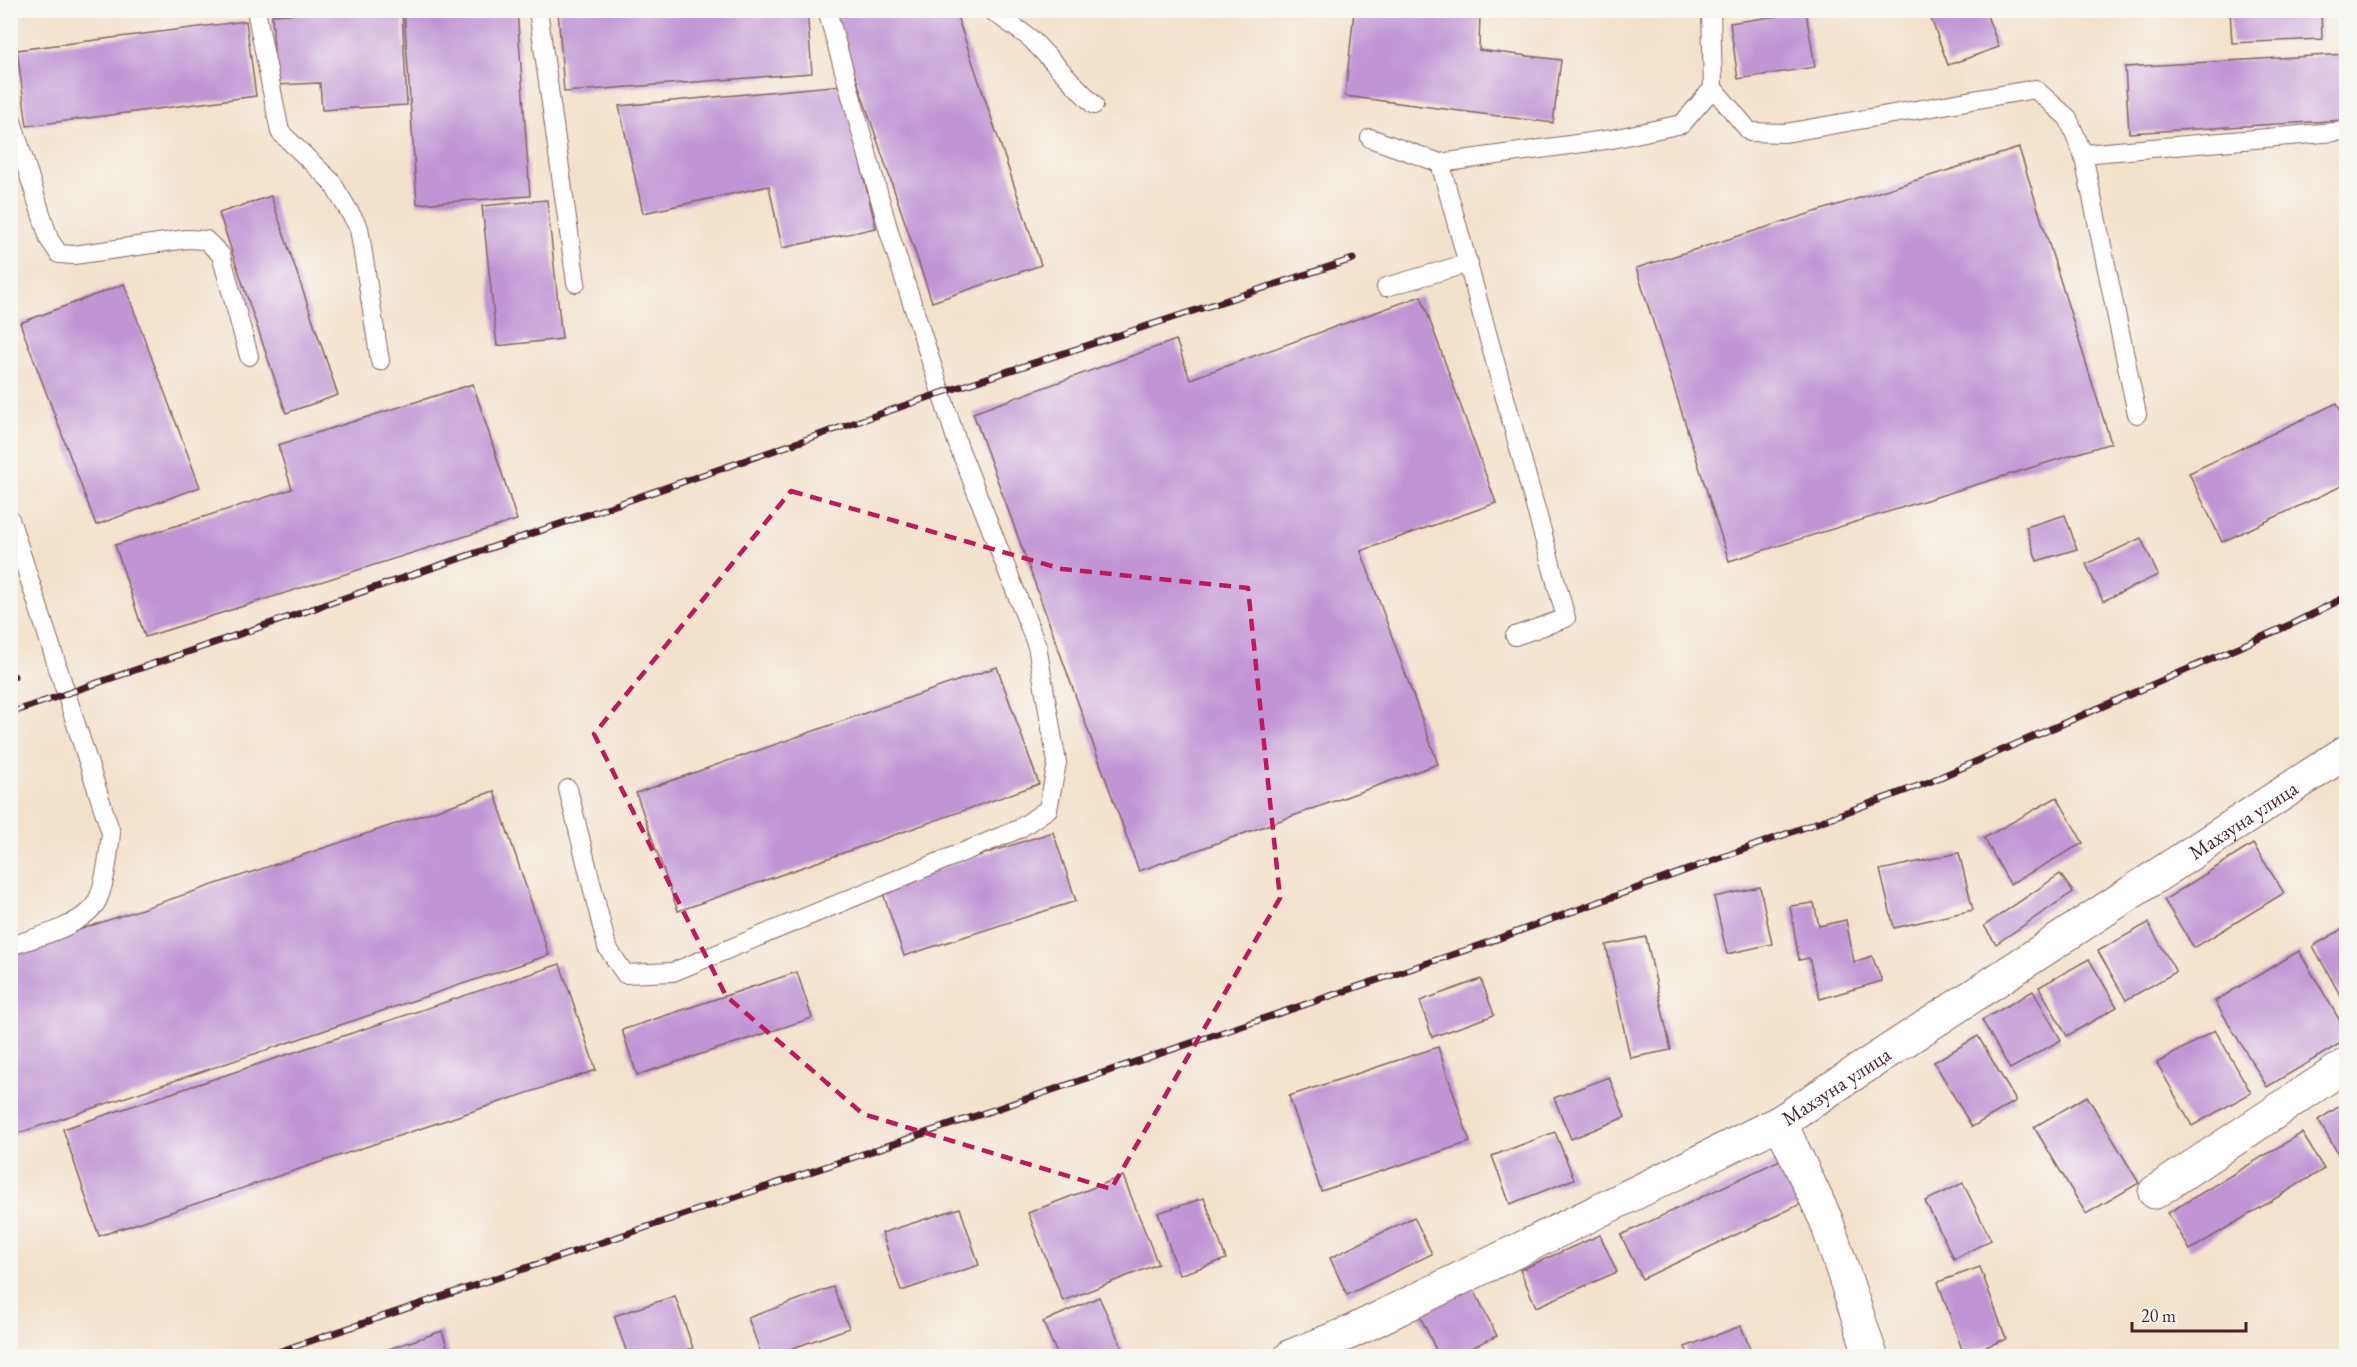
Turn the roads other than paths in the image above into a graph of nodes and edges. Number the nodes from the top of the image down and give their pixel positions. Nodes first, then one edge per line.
1 (256, 10) edge
2 (538, 10) edge
3 (827, 10) edge
4 (991, 10) edge
5 (1711, 10) edge
6 (1713, 88) junction
7 (1094, 105) dead end
8 (10, 115) edge
9 (2346, 131) edge
10 (1370, 138) dead end
11 (2083, 154) junction
12 (1440, 163) junction
13 (1469, 263) junction
14 (576, 283) dead end
15 (1386, 287) dead end
16 (249, 356) dead end
17 (380, 361) dead end
18 (2138, 414) dead end
19 (10, 519) edge
20 (1515, 636) dead end
21 (2346, 752) edge
22 (568, 789) dead end
23 (10, 946) edge
24 (2346, 1065) edge
25 (1780, 1122) junction
26 (2155, 1192) dead end
27 (1291, 1356) edge
28 (1872, 1356) edge

1 - 17 lane
2 - 14 lane
3 - 22 lane
4 - 7 lane
5 - 6 lane
6 - 11 lane
6 - 12 lane
8 - 16 lane
9 - 11 lane
10 - 12 lane
11 - 18 lane
12 - 13 lane
13 - 15 lane
13 - 20 lane
19 - 23 lane
21 - 25 street, Махзуна улица
24 - 26 street
25 - 27 street, Махзуна улица
25 - 28 street

